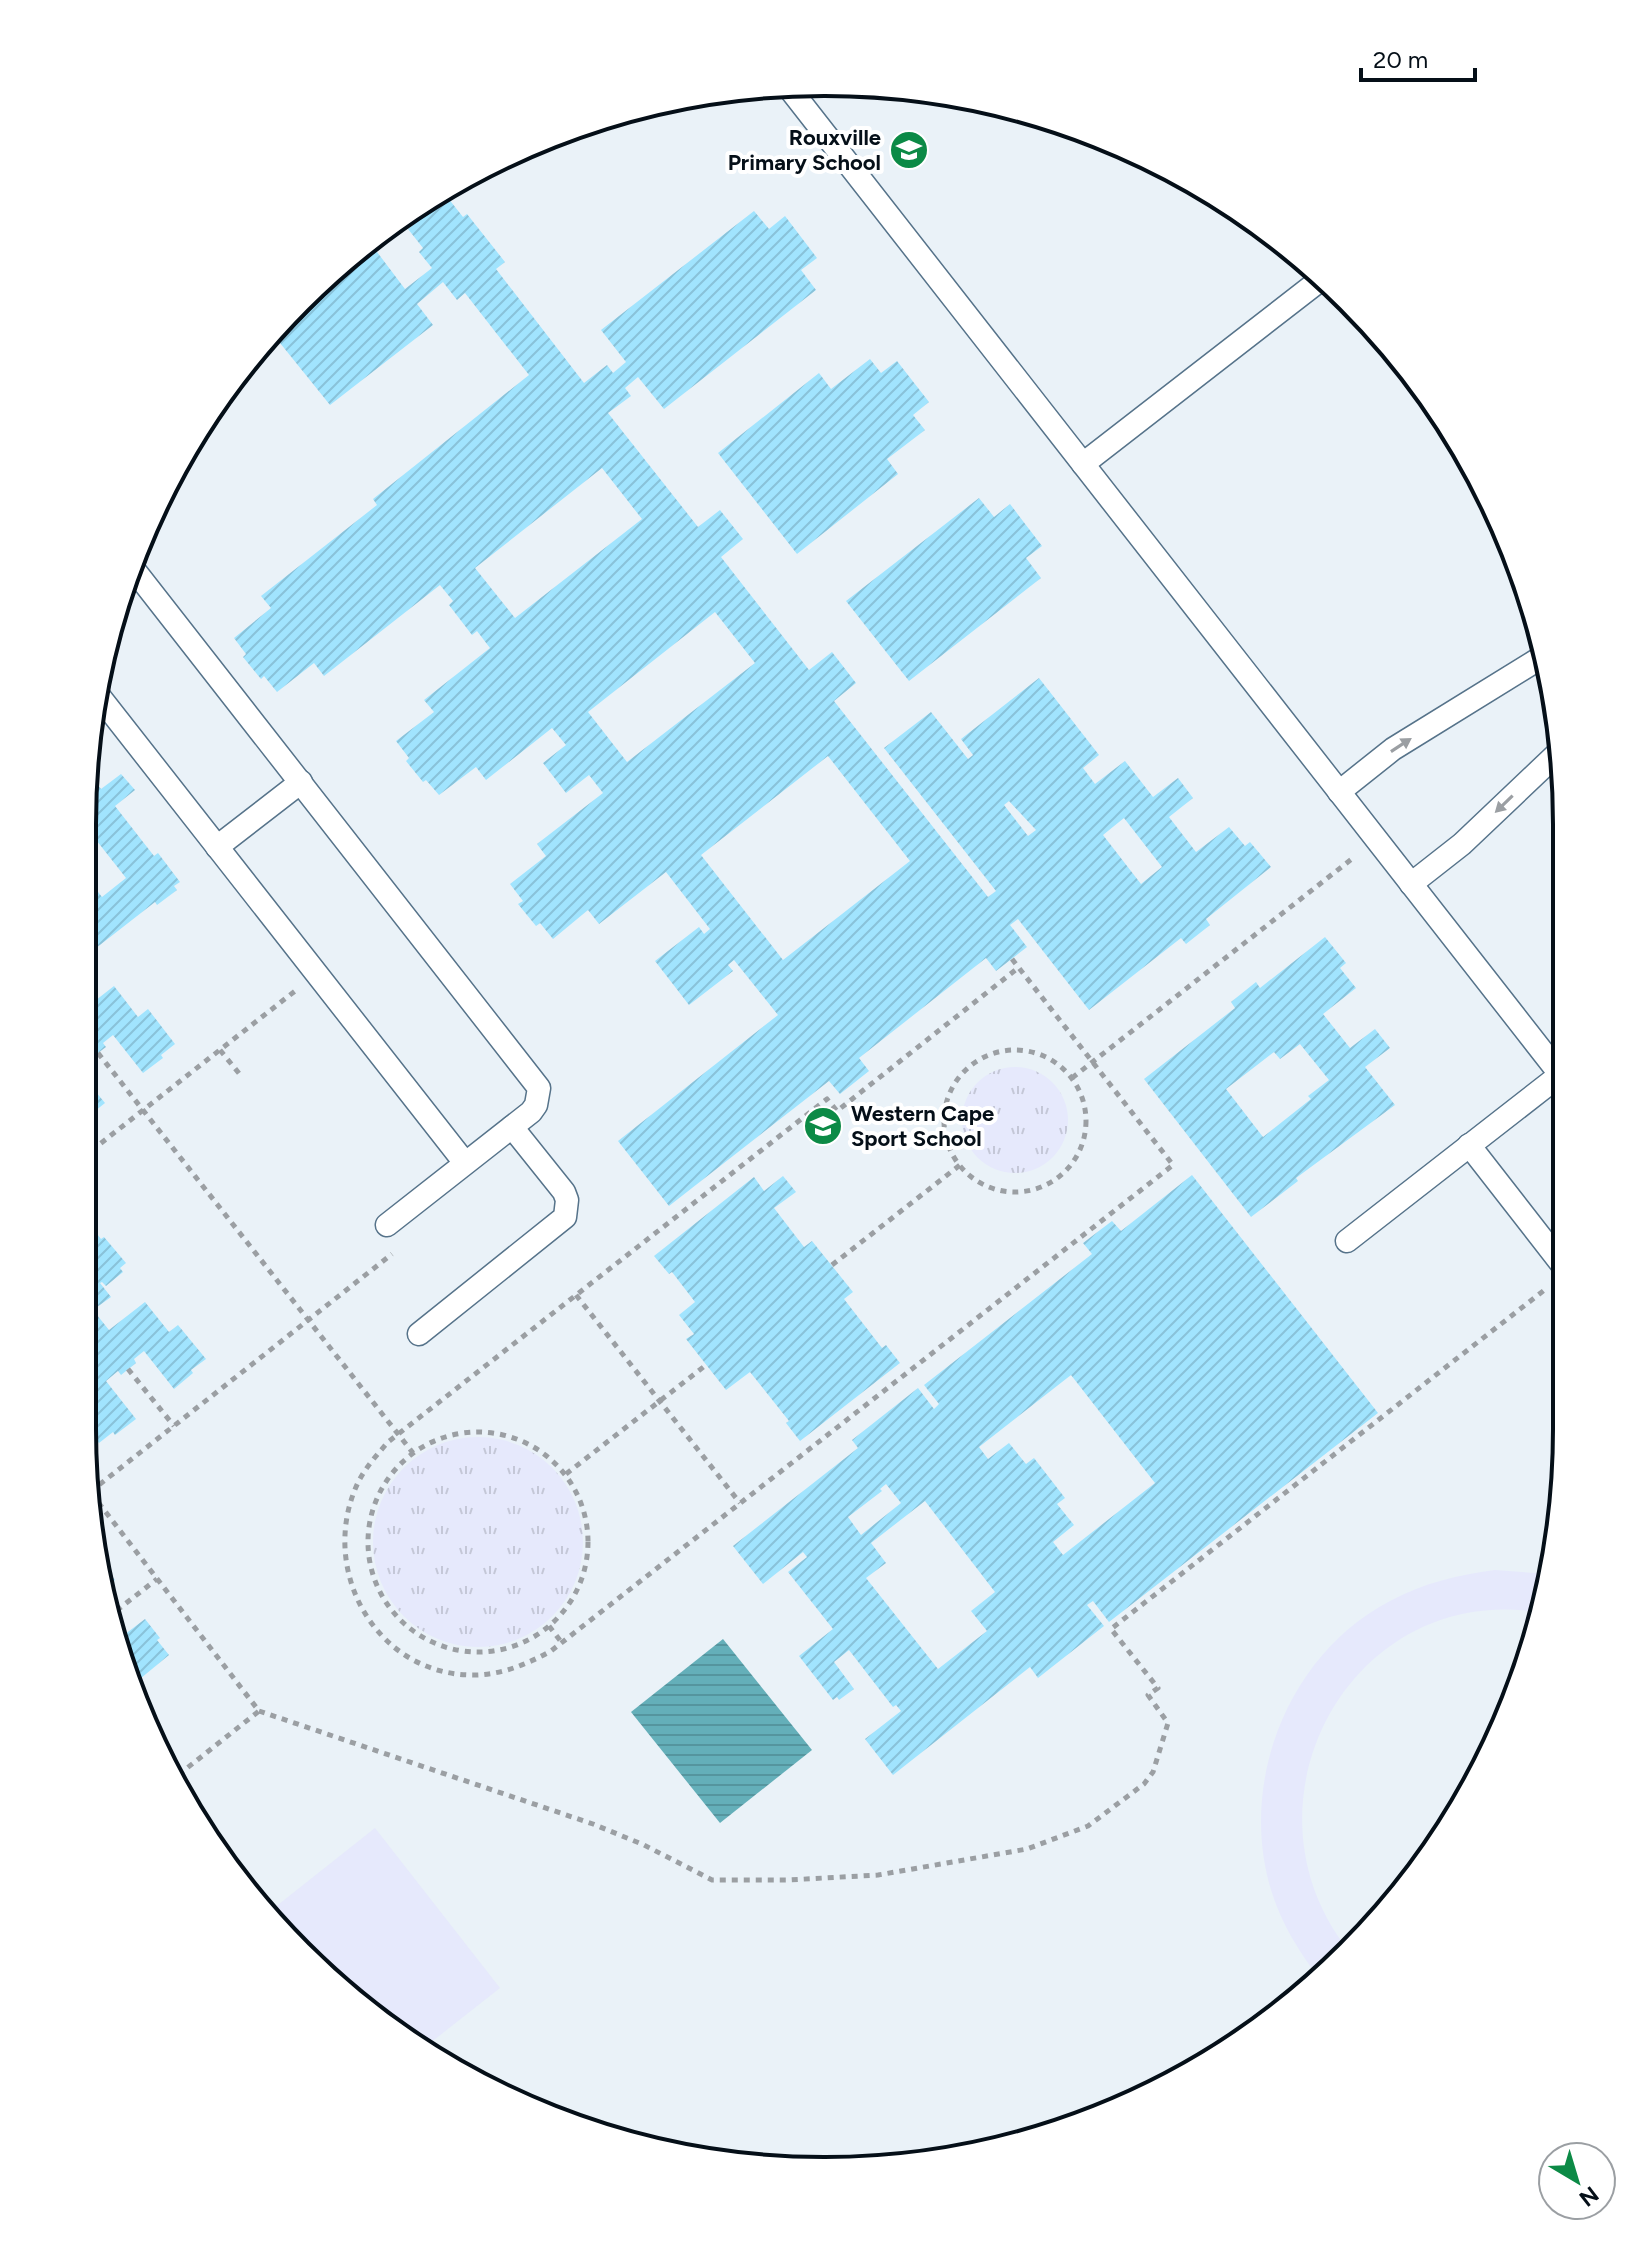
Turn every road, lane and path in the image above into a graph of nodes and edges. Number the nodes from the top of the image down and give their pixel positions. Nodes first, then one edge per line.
1 (796, 97) edge
2 (1314, 285) edge
3 (1083, 464) junction
4 (140, 577) edge
5 (1534, 662) edge
6 (106, 705) edge
7 (1550, 761) edge
8 (301, 782) junction
9 (1339, 792) junction
10 (1376, 840) junction
11 (217, 847) junction
12 (1411, 884) junction
13 (1012, 959) dead end
14 (1018, 968) junction
15 (317, 974) junction
16 (220, 1050) junction
17 (98, 1053) dead end
18 (1092, 1062) junction
19 (1553, 1067) edge
20 (242, 1077) dead end
21 (1072, 1078) junction
22 (1553, 1083) edge
23 (143, 1111) junction
24 (512, 1127) junction
25 (1469, 1145) junction
26 (96, 1147) edge
27 (465, 1163) junction
28 (960, 1165) junction
29 (387, 1225) dead end
30 (1347, 1241) dead end
31 (394, 1253) dead end
32 (832, 1265) dead end
33 (1553, 1269) edge
34 (1553, 1280) edge
35 (576, 1295) junction
36 (308, 1321) junction
37 (419, 1334) dead end
38 (706, 1365) dead end
39 (128, 1369) dead end
40 (660, 1401) junction
41 (174, 1426) junction
42 (398, 1435) junction
43 (413, 1453) junction
44 (566, 1474) junction
45 (99, 1486) edge
46 (740, 1503) junction
47 (101, 1507) edge
48 (157, 1579) junction
49 (119, 1609) edge
50 (549, 1626) junction
51 (562, 1643) junction
52 (259, 1711) junction
53 (182, 1772) edge

1 - 3 lane
2 - 3 lane
3 - 9 lane
4 - 8 lane
9 -> 5 lane
6 - 11 lane
7 -> 12 lane
8 - 11 lane
8 - 24 lane
9 - 10 lane
10 - 12 lane
10 - 18 path
11 - 15 lane
12 - 19 lane
13 - 14 path
14 - 18 path
14 - 35 path
15 - 16 path
15 - 27 lane
16 - 20 path
16 - 23 path
17 - 23 path
18 - 21 path
18 - 46 path
21 - 28 path
21 - 28 path
22 - 25 lane
23 - 26 path
23 - 36 path
24 - 27 lane
24 - 37 lane
25 - 30 lane
25 - 33 lane
27 - 29 lane
28 - 32 path
31 - 36 path
34 - 52 path
35 - 40 path
35 - 42 path
36 - 41 path
36 - 42 path
38 - 40 path
39 - 41 path
40 - 44 path
40 - 46 path
41 - 45 path
42 - 43 path
42 - 51 path
43 - 44 path
43 - 50 path
44 - 50 path
46 - 51 path
47 - 48 path
48 - 49 path
48 - 52 path
50 - 51 path
52 - 53 path

